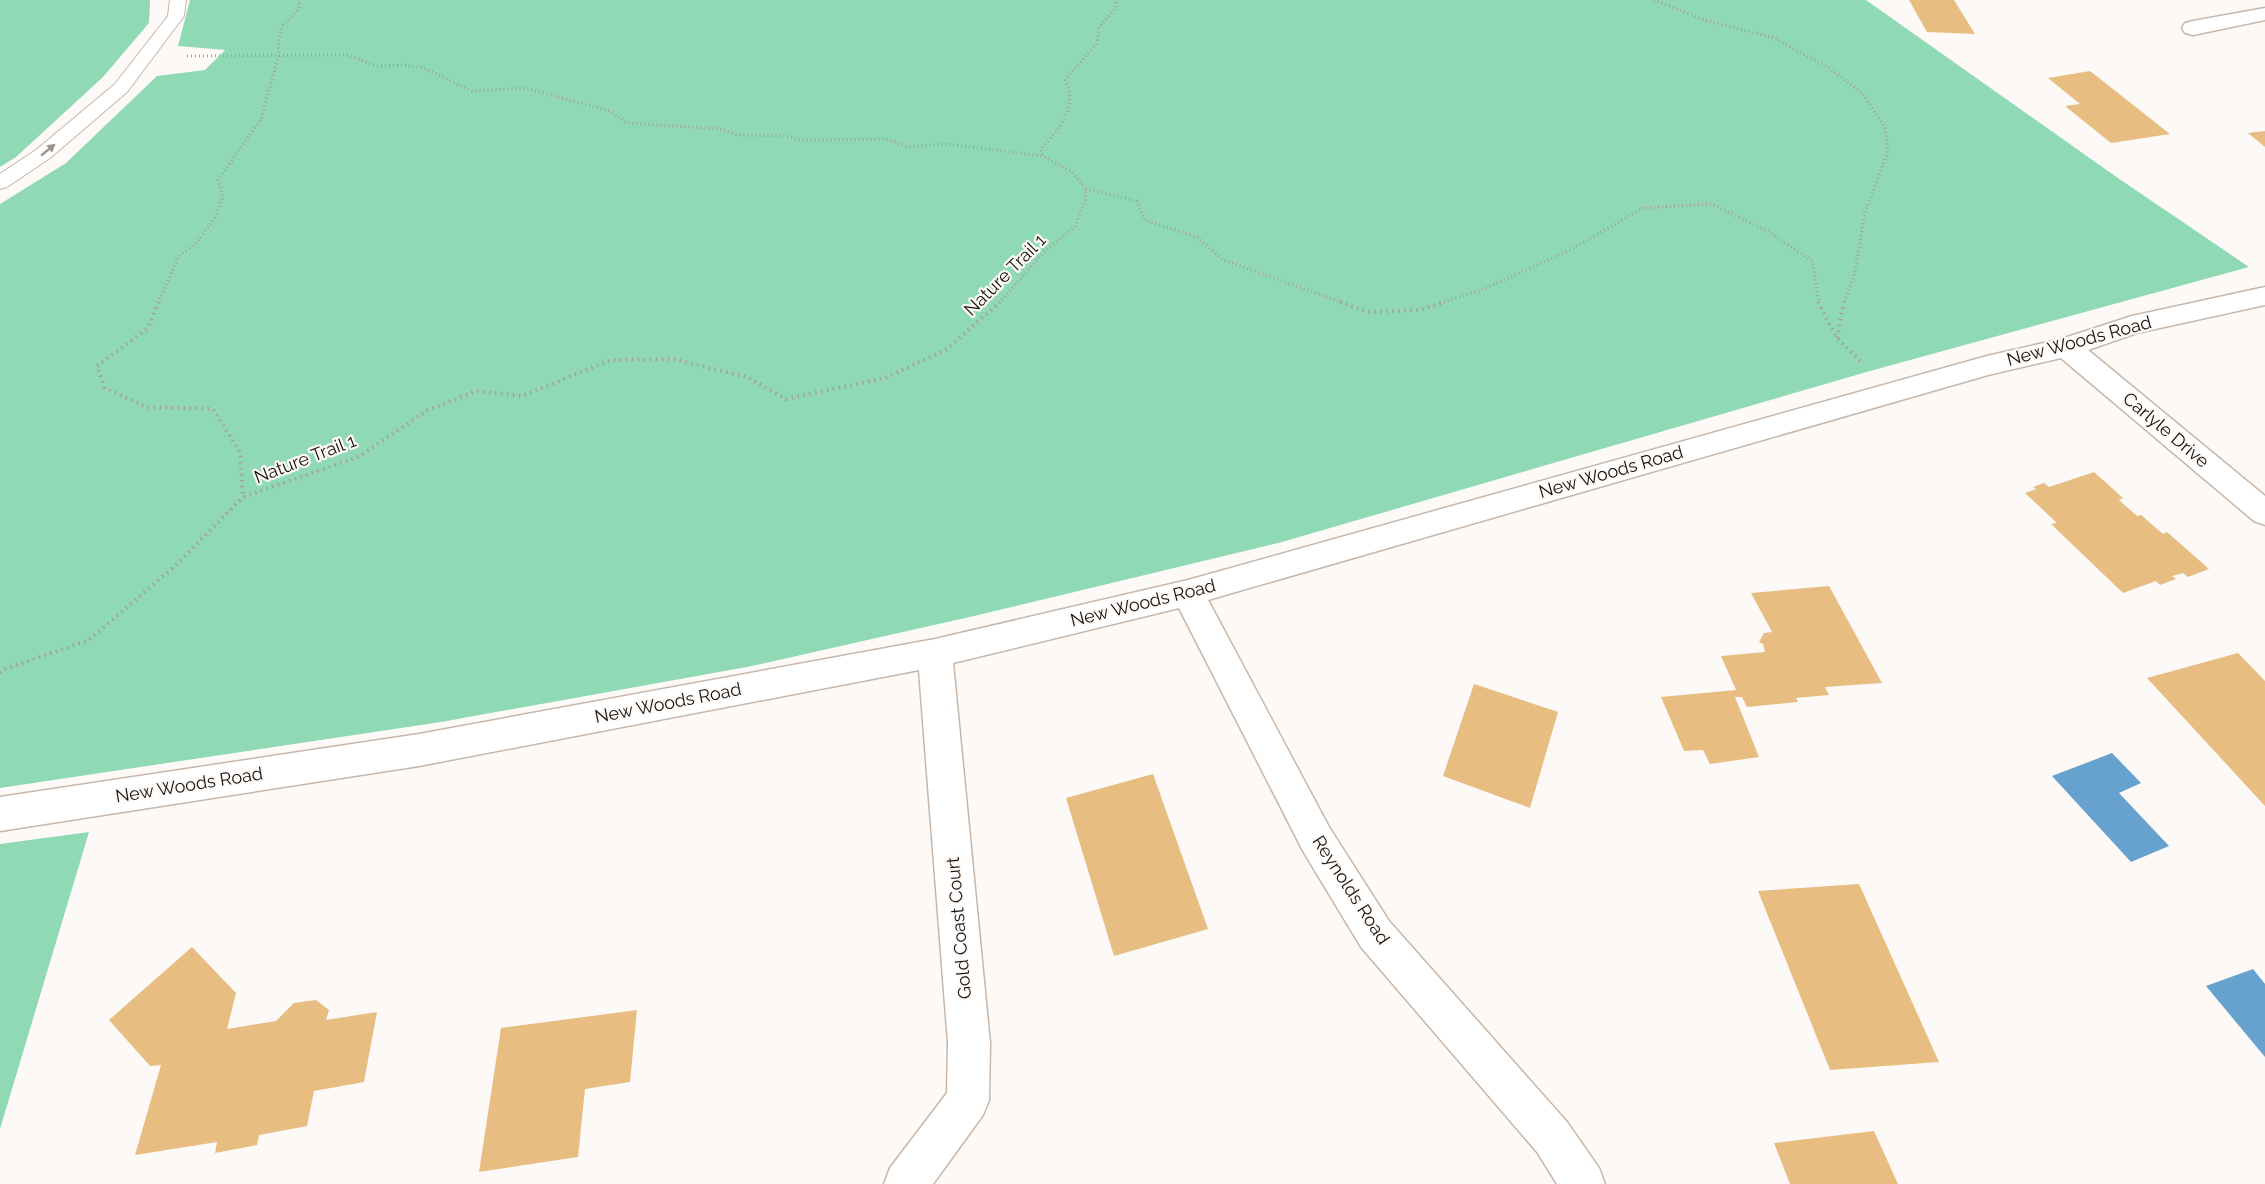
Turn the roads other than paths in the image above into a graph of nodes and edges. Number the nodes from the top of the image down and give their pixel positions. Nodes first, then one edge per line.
1 (178, 0) edge
2 (2265, 14) edge
3 (2193, 28) dead end
4 (0, 183) edge
5 (2265, 296) edge
6 (2066, 347) junction
7 (2265, 513) edge
8 (1188, 593) junction
9 (935, 653) junction
10 (0, 813) edge
11 (906, 1184) edge
12 (1583, 1184) edge

4 -> 1 lane
2 - 3 street
5 - 6 street, New Woods Road
6 - 7 street, Carlyle Drive
6 - 8 street, New Woods Road
8 - 9 street, New Woods Road
8 - 12 street, Reynolds Road
9 - 10 street, New Woods Road
9 - 11 street, Gold Coast Court

